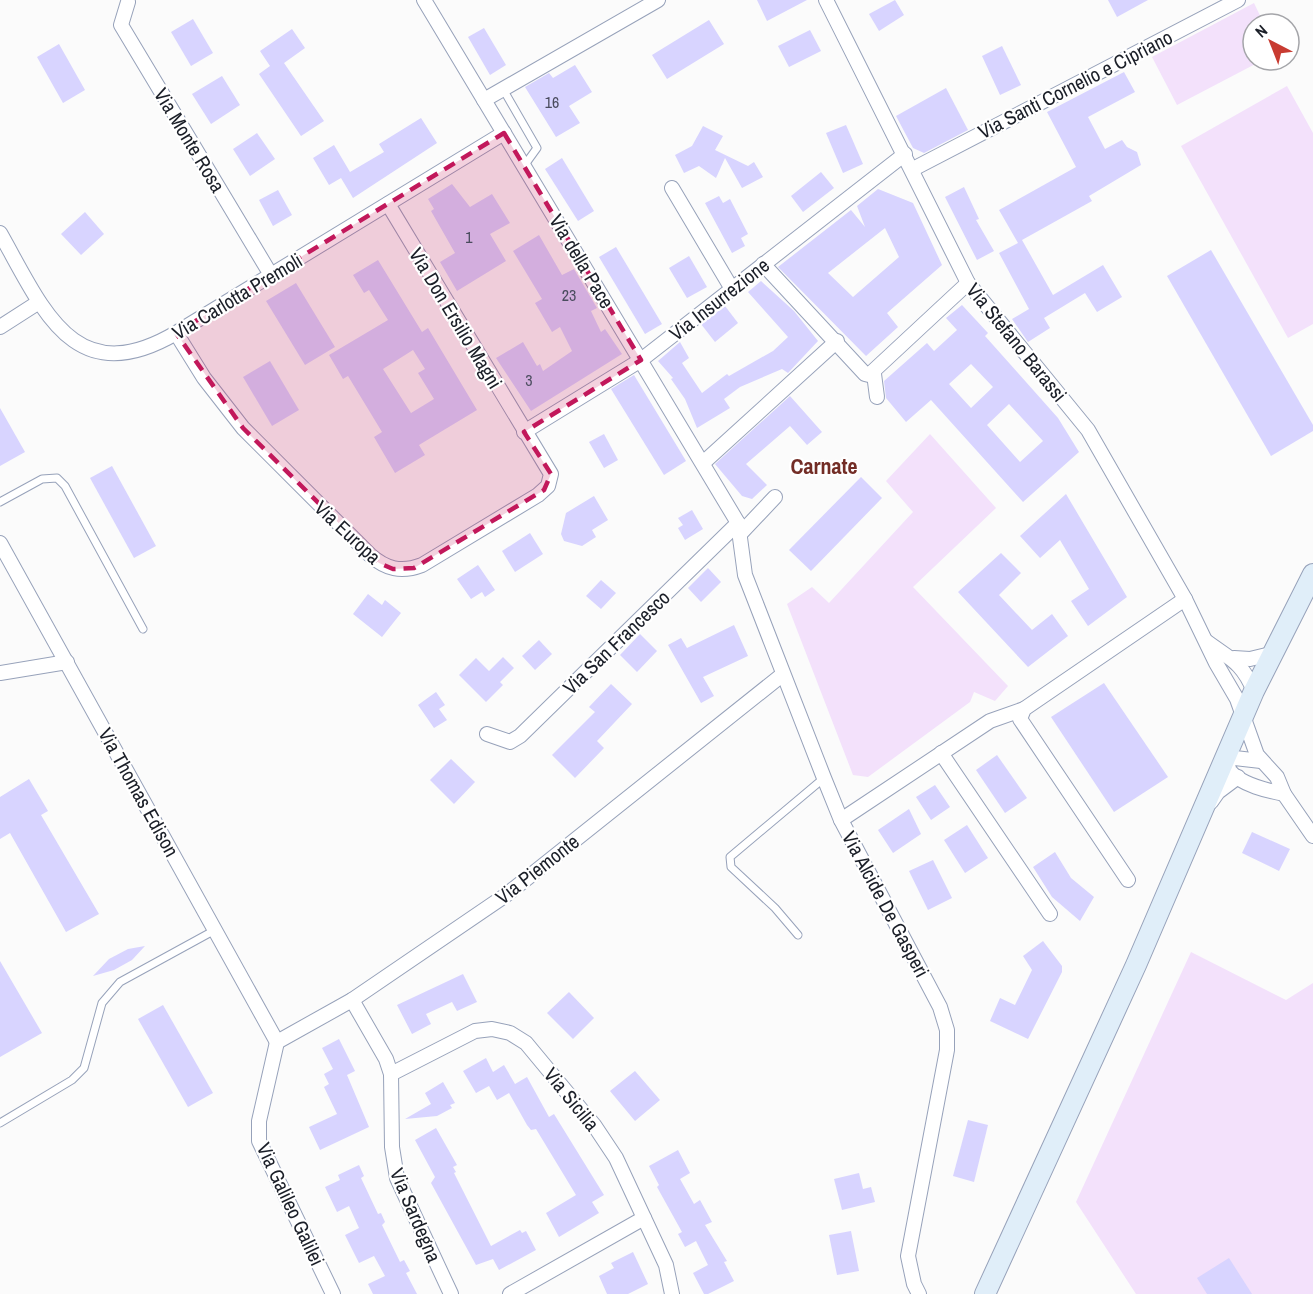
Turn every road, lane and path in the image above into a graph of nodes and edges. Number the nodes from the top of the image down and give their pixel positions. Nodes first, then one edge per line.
1 (424, 0) edge
2 (657, 0) edge
3 (826, 0) edge
4 (1238, 0) edge
5 (128, 2) dead end
6 (503, 89) junction
7 (484, 100) junction
8 (504, 133) junction
9 (905, 154) junction
10 (524, 166) junction
11 (913, 169) junction
12 (672, 188) dead end
13 (388, 204) junction
14 (0, 233) edge
15 (763, 264) junction
16 (271, 275) junction
17 (968, 282) junction
18 (732, 289) junction
19 (39, 302) junction
20 (0, 327) edge
21 (176, 333) junction
22 (837, 341) junction
23 (641, 360) junction
24 (872, 374) junction
25 (877, 397) dead end
26 (524, 432) junction
27 (703, 463) junction
28 (775, 497) dead end
29 (0, 502) edge
30 (739, 528) junction
31 (0, 543) edge
32 (1313, 574) edge
33 (1185, 599) junction
34 (143, 629) dead end
35 (1207, 642) junction
36 (1275, 653) junction
37 (1234, 658) junction
38 (67, 662) junction
39 (0, 672) edge
40 (782, 675) junction
41 (1225, 677) junction
42 (1254, 691) junction
43 (1024, 709) junction
44 (1244, 715) junction
45 (487, 734) dead end
46 (941, 753) junction
47 (1226, 758) junction
48 (1261, 760) junction
49 (1238, 777) junction
50 (824, 778) junction
51 (1284, 794) junction
52 (1204, 810) junction
53 (842, 820) junction
54 (1313, 836) edge
55 (1128, 880) dead end
56 (1050, 914) dead end
57 (215, 930) junction
58 (798, 935) dead end
59 (352, 1000) junction
60 (277, 1042) junction
61 (391, 1074) junction
62 (0, 1123) edge
63 (644, 1218) junction
64 (333, 1294) edge
65 (451, 1294) edge
66 (510, 1294) edge
67 (672, 1294) edge
68 (919, 1294) edge
69 (985, 1294) edge

1 - 7 street, Via della Pace
2 - 6 street
3 - 9 street, Via Stefano Barassi
4 - 11 street, Via Santi Cornelio e Cipriano
5 - 16 street, Via Monte Rosa
6 - 7 street
6 - 10 lane
7 - 8 street, Via della Pace
8 - 10 street, Via della Pace
8 - 13 street, Via Carlotta Premoli
9 - 11 street, Via Stefano Barassi
9 - 15 street, Via Insurrezione
10 - 23 street, Via della Pace
11 - 17 street, Via Stefano Barassi
12 - 18 street
13 - 16 street, Via Carlotta Premoli
13 - 26 street, Via Don Ersilio Magni
14 - 19 street, Via Carlotta Premoli
15 - 18 street, Via Insurrezione
15 - 22 street
16 - 21 street, Via Carlotta Premoli
17 - 24 street
17 - 33 street, Via Stefano Barassi
18 - 23 street, Via Insurrezione
19 - 20 street
19 - 21 street, Via Carlotta Premoli
21 - 26 street, Via Europa
22 - 24 street
22 - 27 street
23 - 26 street, Via Insurrezione
23 - 27 street, Via della Pace
24 - 25 street
27 - 30 street, Via della Pace
28 - 30 street
29 - 34 lane
30 - 40 street, Via Alcide De Gasperi
30 - 45 street, Via San Francesco
31 - 38 street, Via Thomas Edison
32 - 36 main road
33 - 35 street, Via Stefano Barassi
33 - 43 street
35 - 37 street
35 - 41 street, Via Stefano Barassi
36 - 37 street
36 - 42 main road
37 - 42 street
38 - 39 street
38 - 57 street, Via Thomas Edison
40 - 50 street, Via Alcide De Gasperi
40 - 59 street, Via Piemonte
41 - 42 street
41 - 44 street, Via Stefano Barassi
42 - 44 main road
43 - 46 street
43 - 55 street
44 - 47 main road
44 - 48 street, Via Stefano Barassi
46 - 53 street
46 - 56 street
47 - 48 street
47 - 49 street
47 - 52 main road
48 - 51 street, Via Stefano Barassi
49 - 51 street
49 - 52 street
50 - 53 street, Via Alcide De Gasperi
50 - 58 lane
51 - 54 street, Via Stefano Barassi
52 - 69 main road
53 - 68 street, Via Alcide De Gasperi
57 - 60 street, Via Thomas Edison
57 - 62 lane
59 - 60 street, Via Piemonte
59 - 61 street, Via Sardegna
60 - 64 street, Via Galileo Galilei
61 - 63 street, Via Sicilia
61 - 65 street, Via Sardegna
63 - 66 street
63 - 67 street, Via Sicilia

